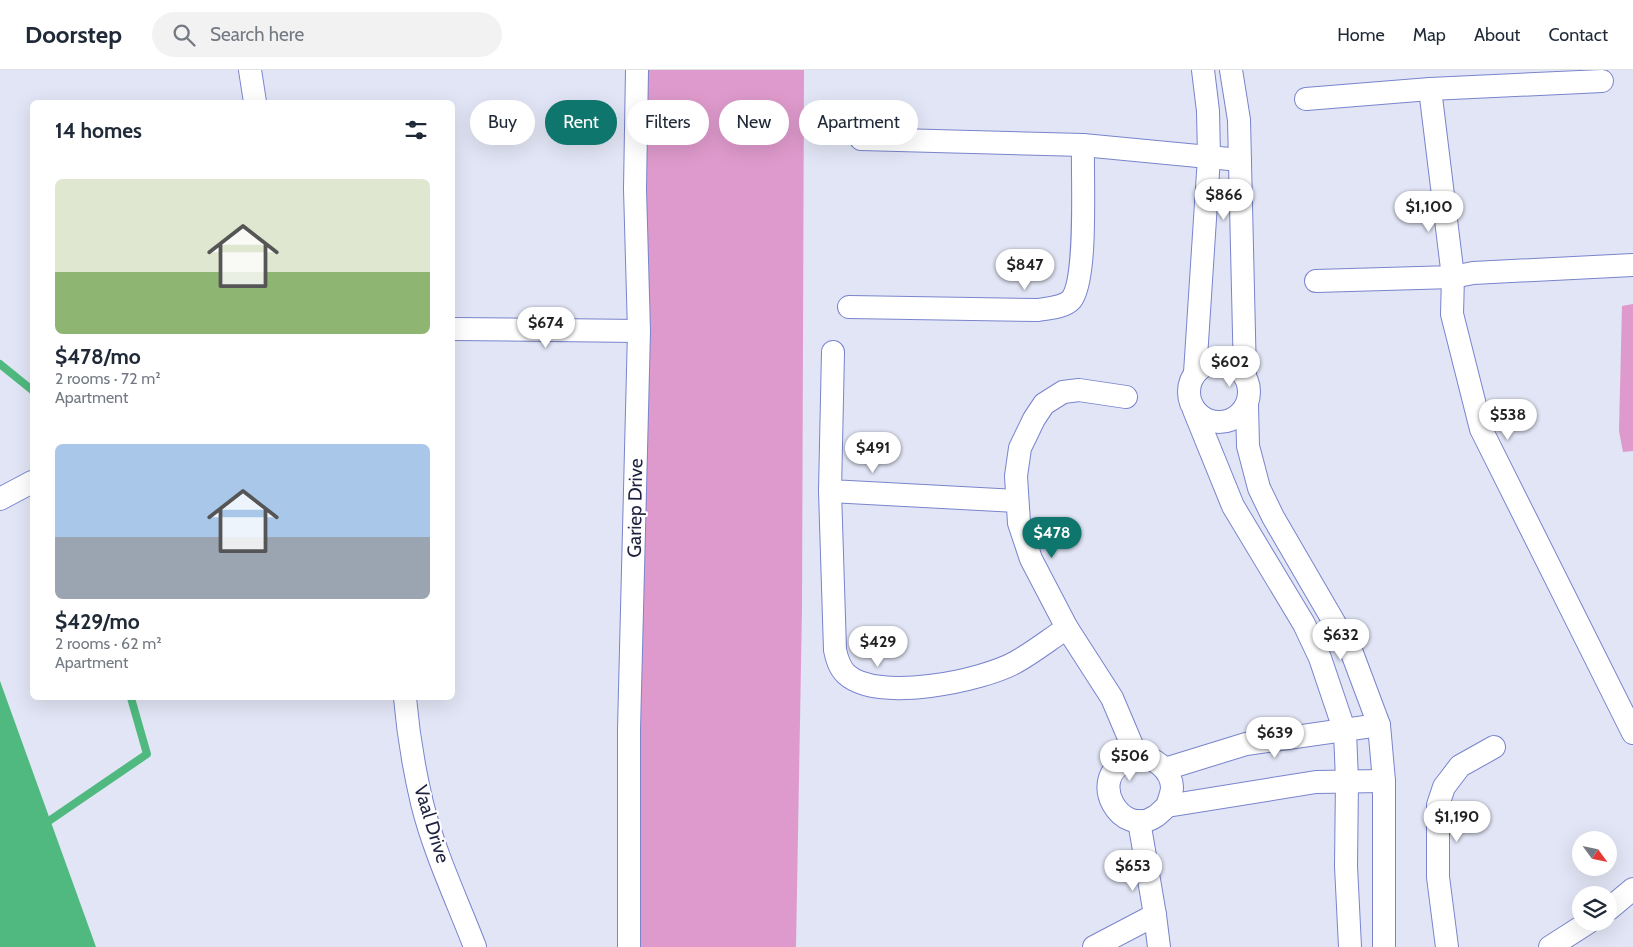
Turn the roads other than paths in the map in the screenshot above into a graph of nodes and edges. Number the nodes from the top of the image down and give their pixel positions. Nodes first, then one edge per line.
1 (250, 70) edge
2 (637, 70) edge
3 (1203, 70) edge
4 (1231, 70) edge
5 (1602, 81) dead end
6 (1430, 90) junction
7 (1306, 99) dead end
8 (255, 100) edge
9 (918, 141) edge
10 (1083, 145) junction
11 (1209, 157) junction
12 (1240, 160) junction
13 (1633, 265) edge
14 (1453, 277) junction
15 (1316, 281) dead end
16 (849, 307) dead end
17 (455, 329) edge
18 (639, 331) junction
19 (832, 352) dead end
20 (1195, 373) junction
21 (1246, 376) junction
22 (1126, 396) dead end
23 (1247, 405) junction
24 (1194, 410) junction
25 (30, 483) edge
26 (830, 491) junction
27 (0, 499) edge
28 (1017, 500) junction
29 (1067, 628) junction
30 (405, 700) edge
31 (1379, 726) junction
32 (1345, 732) junction
33 (1633, 733) edge
34 (1494, 747) dead end
35 (1137, 757) junction
36 (1165, 769) junction
37 (1347, 780) junction
38 (1384, 781) junction
39 (1167, 806) junction
40 (1139, 821) junction
41 (1633, 889) edge
42 (1617, 902) edge
43 (1155, 915) junction
44 (1575, 931) edge
45 (475, 947) edge
46 (629, 947) edge
47 (1094, 947) edge
48 (1159, 947) edge
49 (1350, 947) edge
50 (1384, 947) edge
51 (1447, 947) edge
52 (1550, 947) edge

1 - 8 street
2 - 18 street, Gariep Drive
3 - 11 street
4 - 12 street
5 - 6 street
6 - 7 street
6 - 14 street
9 - 10 street
10 - 11 street
10 - 16 street
11 - 12 street
11 - 20 street
12 - 21 street
13 - 14 street
14 - 15 street
14 - 33 street
17 - 18 street
18 - 46 street, Gariep Drive
19 - 26 street
20 - 21 street
20 - 24 street
21 - 23 street
22 - 28 street
23 - 24 street
23 - 31 street
24 - 32 street
25 - 27 street
26 - 28 street
26 - 29 street
28 - 29 street
29 - 35 street
30 - 45 street, Vaal Drive
31 - 32 street
31 - 38 street
32 - 36 street
32 - 37 street
34 - 51 street
35 - 36 street
35 - 40 street
36 - 39 street
37 - 38 street
37 - 39 street
37 - 49 street
38 - 50 street
39 - 40 street
40 - 43 street
41 - 42 street
43 - 47 street
43 - 48 street
44 - 52 street

